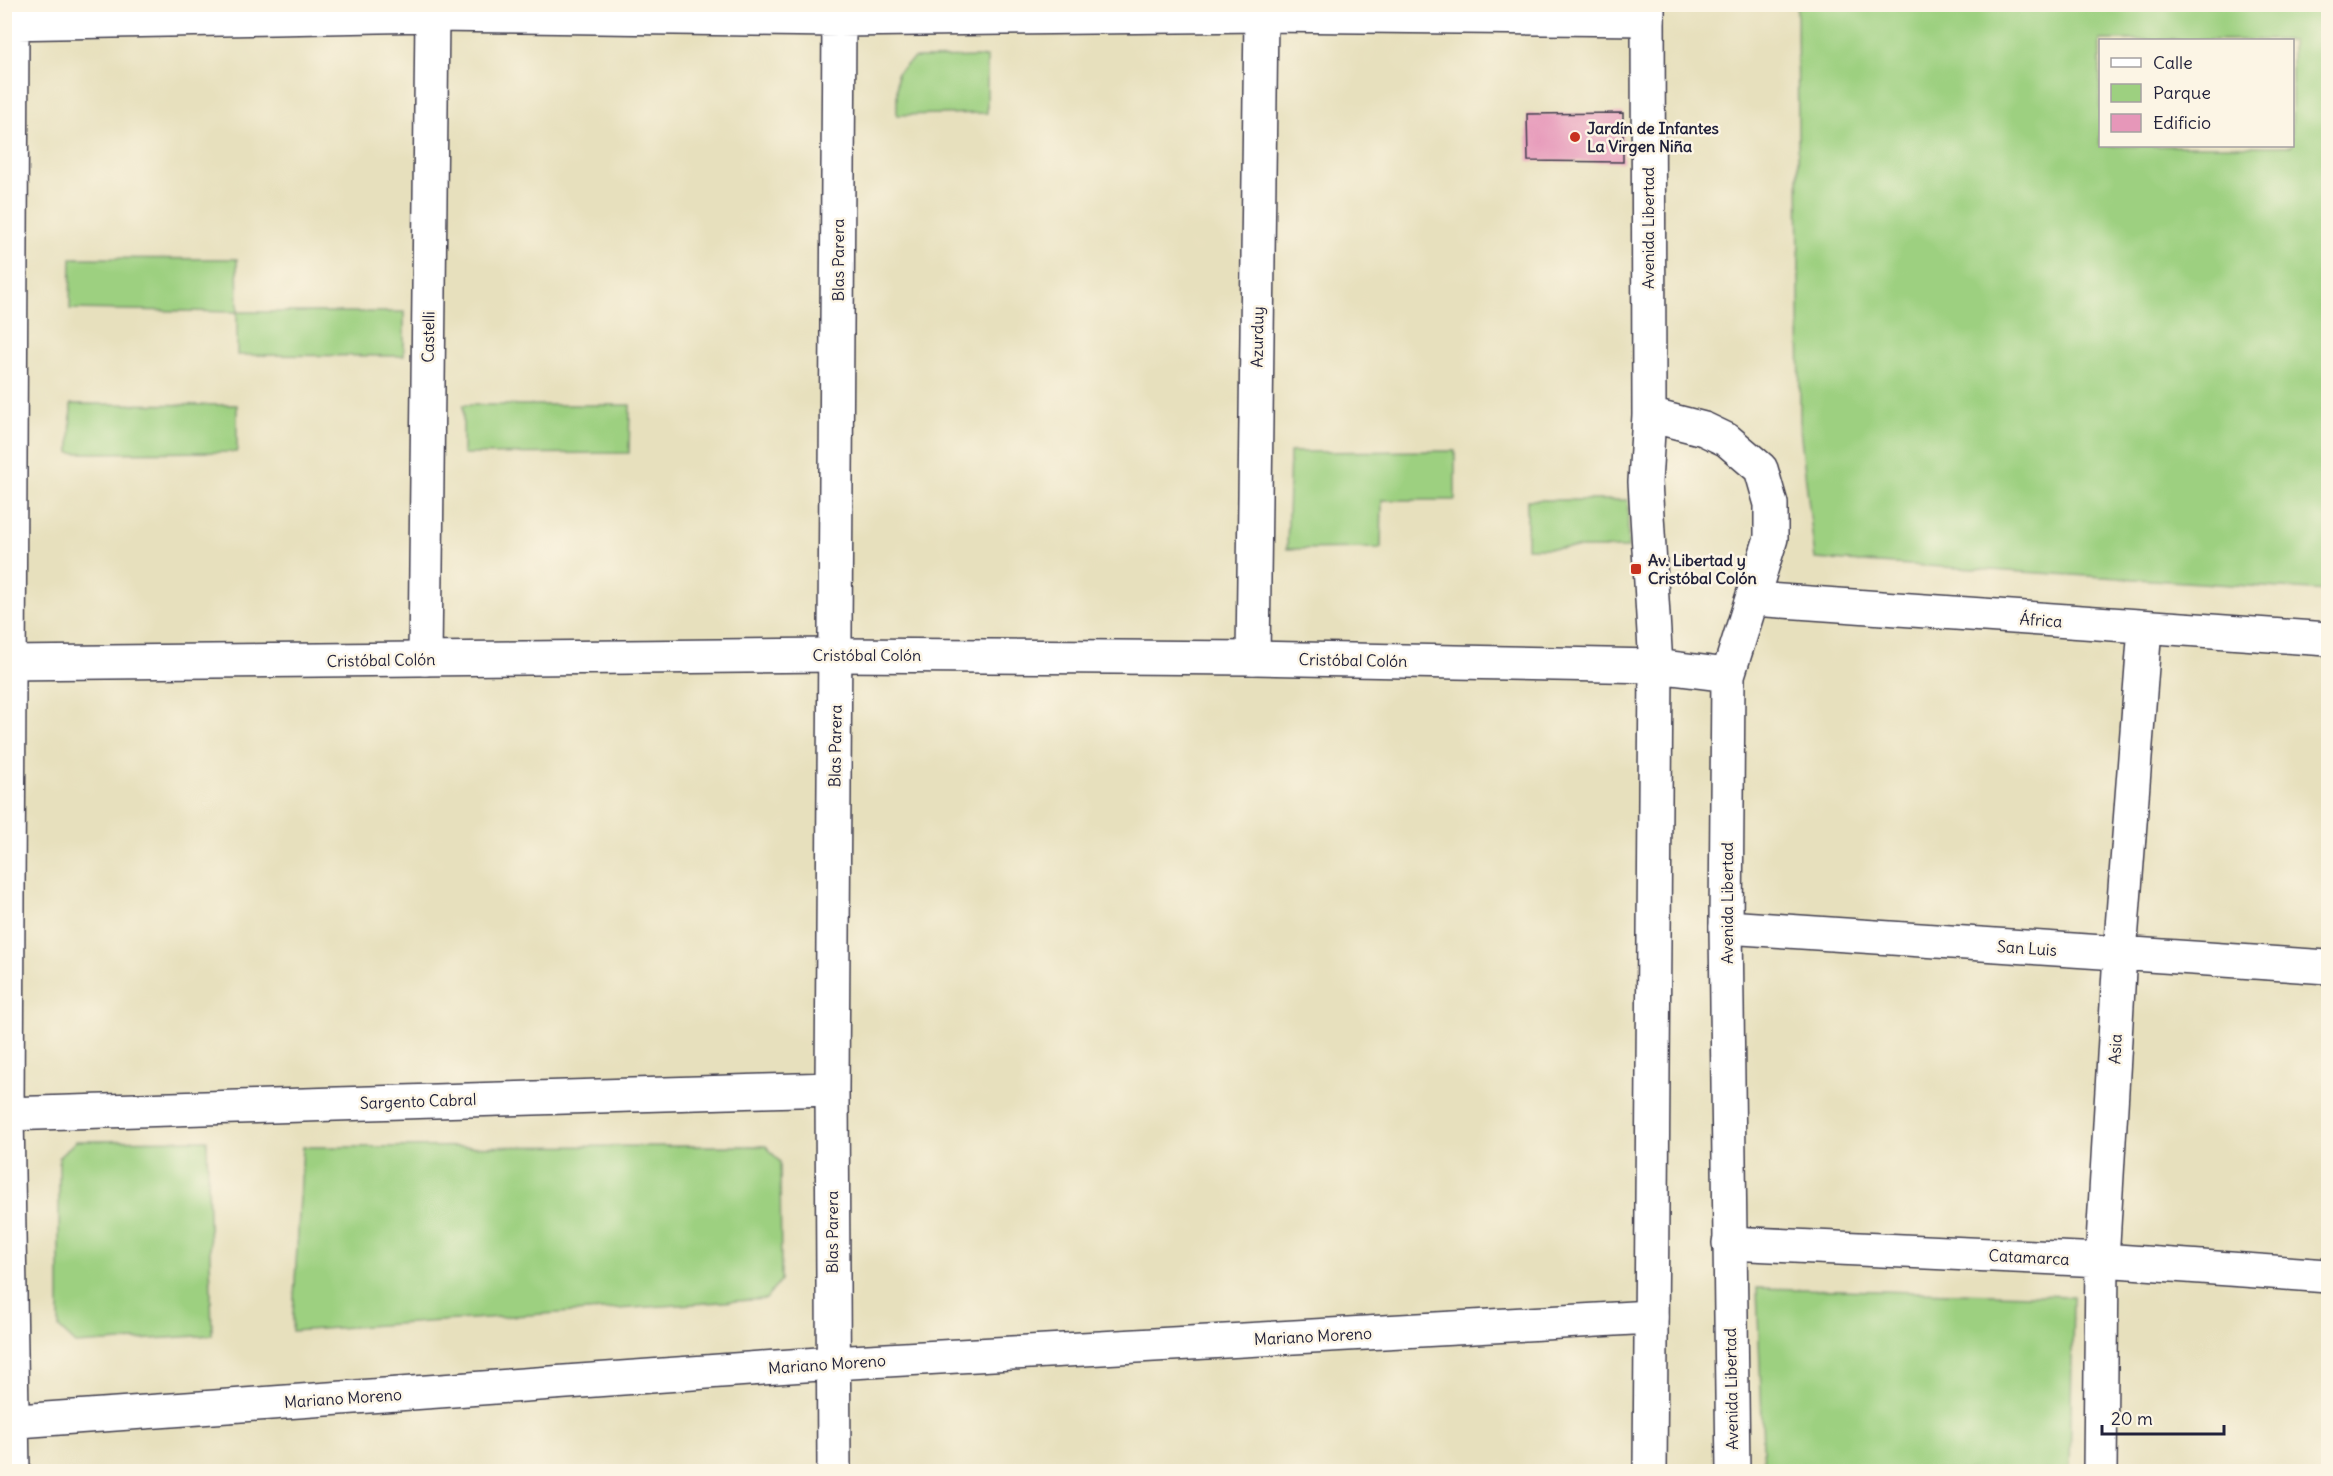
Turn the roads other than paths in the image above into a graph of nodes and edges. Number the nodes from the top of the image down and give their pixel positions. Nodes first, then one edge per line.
1 (1648, 12) edge
2 (432, 15) junction
3 (1261, 15) junction
4 (839, 21) junction
5 (8, 23) edge
6 (1649, 415) junction
7 (1753, 599) junction
8 (2145, 627) junction
9 (2328, 639) edge
10 (836, 655) junction
11 (1253, 658) junction
12 (425, 659) junction
13 (7, 663) edge
14 (1656, 666) junction
15 (1728, 675) junction
16 (1726, 927) junction
17 (2120, 954) junction
18 (2328, 967) edge
19 (832, 1089) junction
20 (6, 1114) edge
21 (1729, 1243) junction
22 (2102, 1260) junction
23 (2328, 1276) edge
24 (1651, 1317) junction
25 (833, 1363) junction
26 (9, 1422) edge
27 (13, 1472) edge
28 (834, 1472) edge
29 (1650, 1472) edge
30 (1733, 1472) edge
31 (2100, 1472) edge

1 - 3 street
1 - 6 street, Avenida Libertad
2 - 4 street
2 - 5 street
2 - 12 street, Castelli
3 - 4 street
3 - 11 street, Azurduy
4 - 10 street, Blas Parera
5 - 13 street
6 - 7 street, Avenida Libertad
6 - 14 street, Avenida Libertad
7 - 8 street, África
7 - 15 street, Avenida Libertad
8 - 9 street, África
8 - 17 street, Asia
10 - 11 street, Cristóbal Colón
10 - 12 street, Cristóbal Colón
10 - 19 street, Blas Parera
11 - 14 street, Cristóbal Colón
12 - 13 street, Cristóbal Colón
13 - 20 street
14 - 15 street, Cristóbal Colón
14 - 24 street, Avenida Libertad
15 - 16 street, Avenida Libertad
16 - 17 street, San Luis
16 - 21 street, Avenida Libertad
17 - 18 street, San Luis
17 - 22 street, Asia
19 - 20 street, Sargento Cabral
19 - 25 street, Blas Parera
20 - 26 street
21 - 22 street, Catamarca
21 - 30 street, Avenida Libertad
22 - 23 street, Catamarca
22 - 31 street, Asia
24 - 25 street, Mariano Moreno
24 - 29 street, Avenida Libertad
25 - 26 street, Mariano Moreno
25 - 28 street, Blas Parera
26 - 27 street

